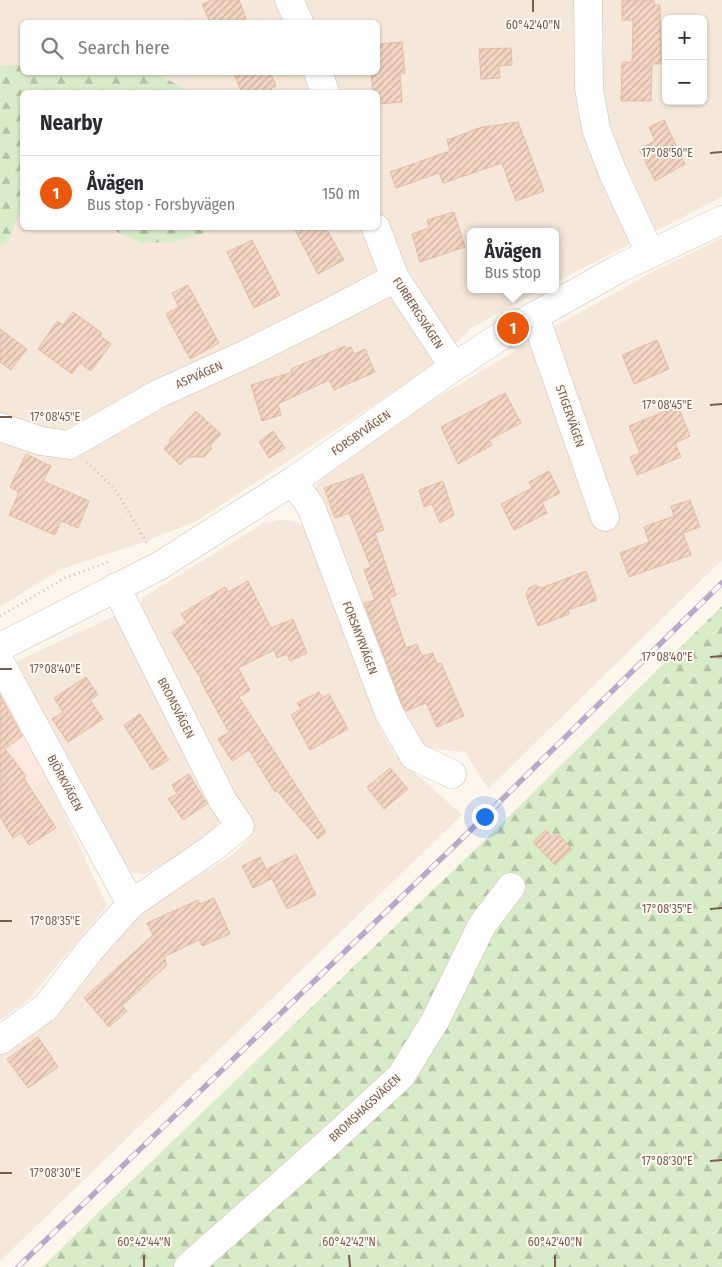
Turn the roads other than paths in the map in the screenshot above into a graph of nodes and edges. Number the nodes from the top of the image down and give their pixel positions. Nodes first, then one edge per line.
1 (289, 0) edge
2 (588, 0) edge
3 (297, 20) edge
4 (319, 75) edge
5 (324, 90) edge
6 (722, 220) edge
7 (377, 230) edge
8 (650, 253) junction
9 (395, 278) junction
10 (536, 316) junction
11 (451, 369) junction
12 (0, 426) edge
13 (293, 482) junction
14 (604, 517) dead end
15 (116, 587) junction
16 (0, 647) edge
17 (0, 662) edge
18 (452, 774) dead end
19 (511, 886) dead end
20 (131, 904) junction
21 (0, 1040) edge
22 (188, 1267) edge

1 - 3 street
2 - 8 street
4 - 5 street
6 - 8 street, FORSBYVÄGEN
7 - 9 street, FURBERGSVÄGEN
8 - 10 street, FORSBYVÄGEN
9 - 11 street, FURBERGSVÄGEN
9 - 12 street, ASPVÄGEN
10 - 11 street, FORSBYVÄGEN
10 - 14 street, STIGERVÄGEN
11 - 13 street, FORSBYVÄGEN
13 - 15 street, FORSBYVÄGEN
13 - 18 street, FORSMYRVÄGEN
15 - 16 street, FORSBYVÄGEN
15 - 20 street, BROMSVÄGEN
17 - 20 street, BJÖRKVÄGEN
19 - 22 street, BROMSHAGSVÄGEN
20 - 21 street

